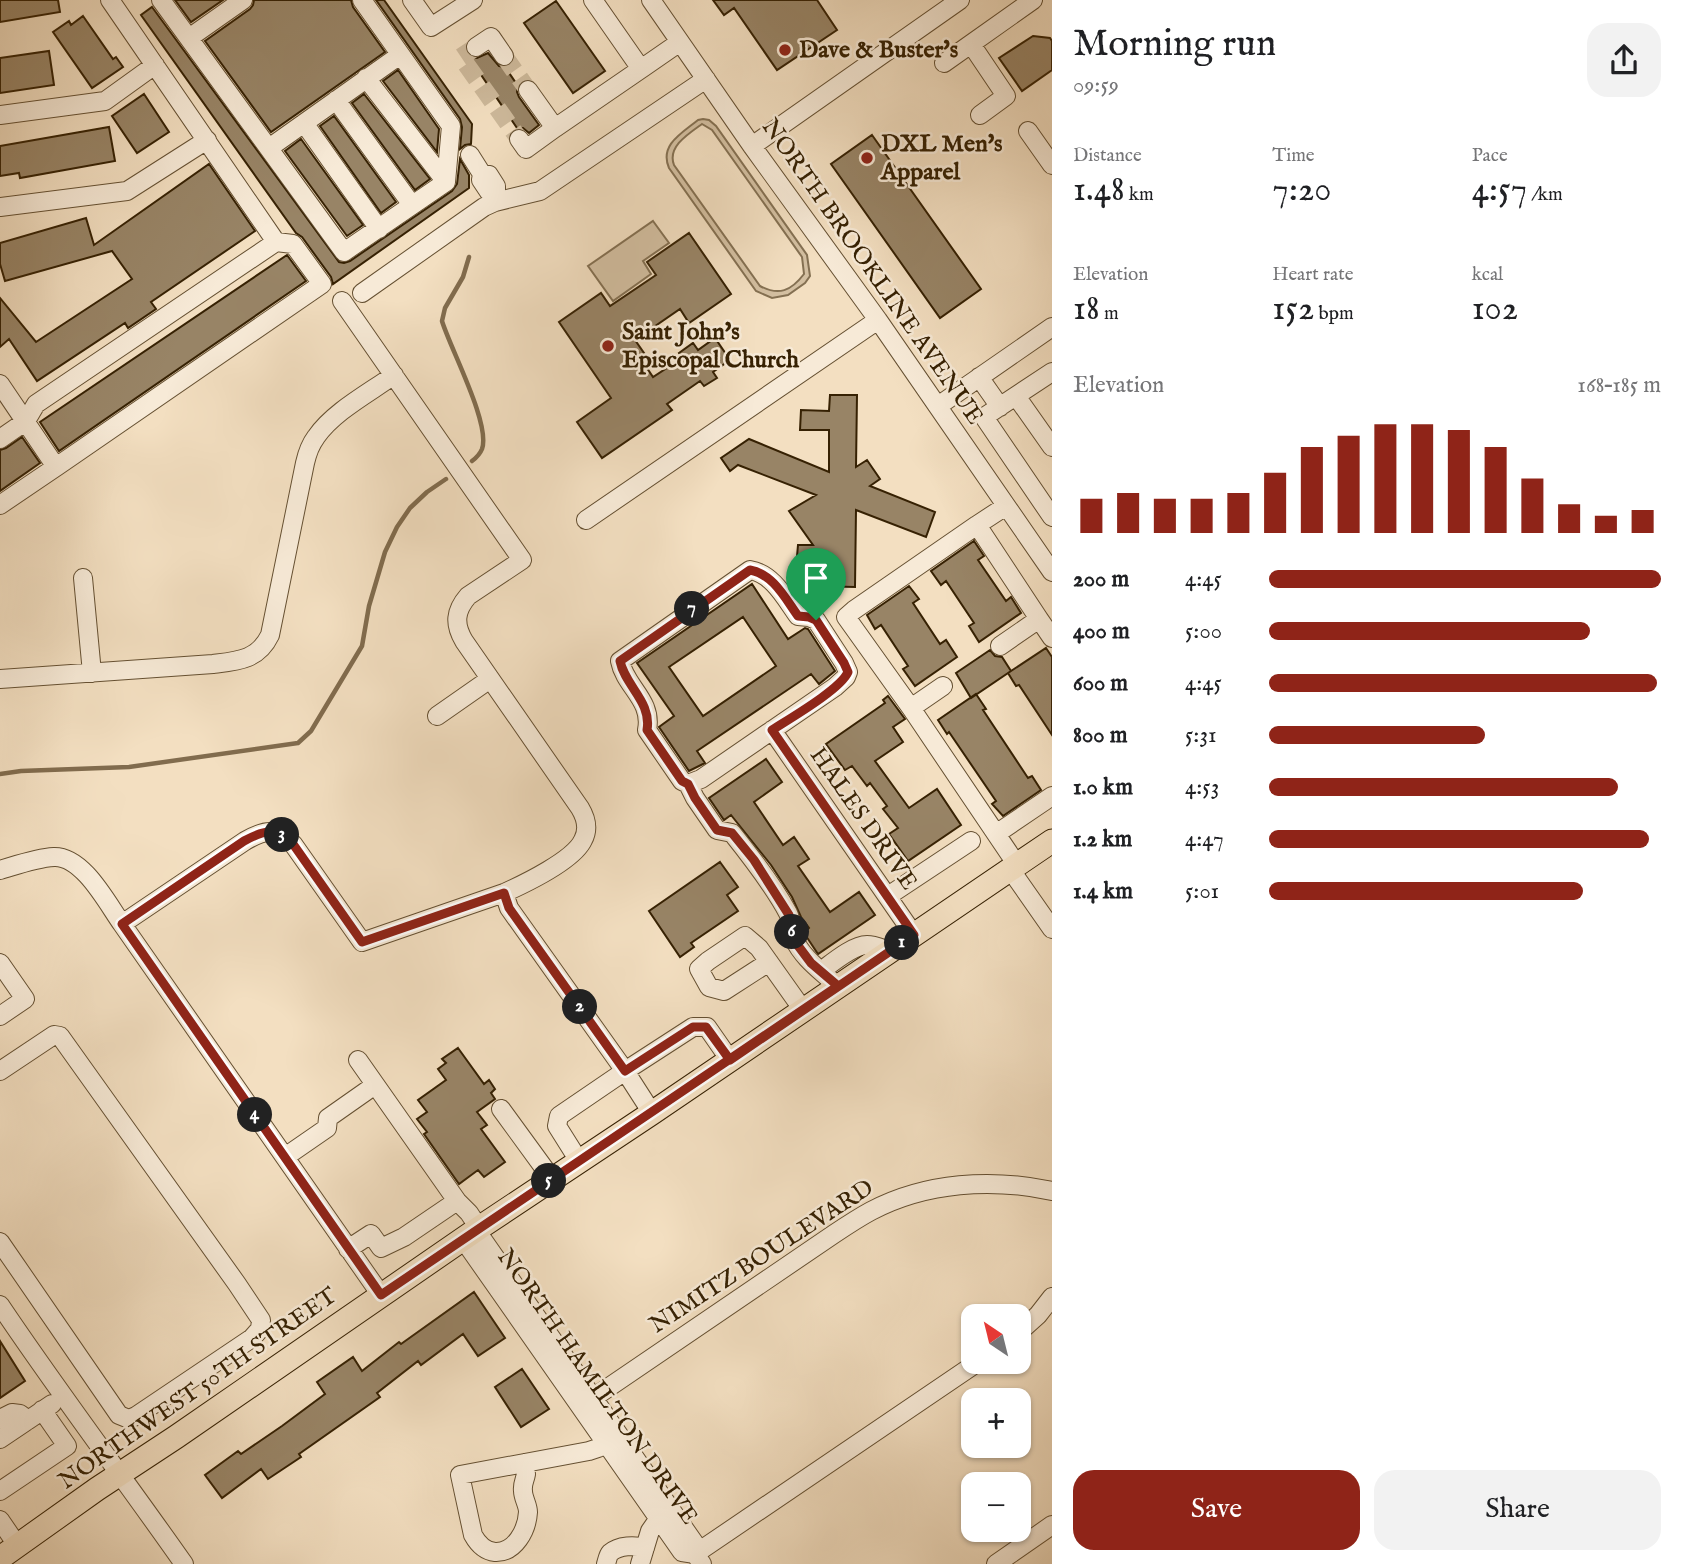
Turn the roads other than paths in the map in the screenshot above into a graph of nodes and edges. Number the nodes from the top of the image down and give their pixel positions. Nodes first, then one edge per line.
1 (110, 0) edge
2 (243, 0) edge
3 (362, 0) edge
4 (412, 0) edge
5 (473, 0) edge
6 (593, 0) edge
7 (651, 0) edge
8 (960, 0) edge
9 (1033, 0) edge
10 (170, 3) edge
11 (189, 38) junction
12 (680, 41) junction
13 (971, 44) junction
14 (476, 47) dead end
15 (400, 55) junction
16 (505, 56) tunnel mouth
17 (944, 64) dead end
18 (155, 65) junction
19 (642, 69) junction
20 (366, 78) junction
21 (706, 79) junction
22 (528, 90) tunnel mouth
23 (336, 100) junction
24 (0, 115) edge
25 (980, 115) dead end
26 (304, 123) junction
27 (555, 128) junction
28 (1028, 131) dead end
29 (519, 139) dead end
30 (206, 140) junction
31 (752, 146) junction
32 (269, 148) junction
33 (470, 155) dead end
34 (1052, 165) edge
35 (446, 182) junction
36 (498, 197) junction
37 (412, 205) junction
38 (0, 207) edge
39 (379, 229) junction
40 (276, 242) junction
41 (362, 293) dead end
42 (342, 301) dead end
43 (878, 320) junction
44 (1050, 334) edge
45 (394, 375) junction
46 (1051, 375) edge
47 (979, 377) junction
48 (0, 384) edge
49 (1016, 396) junction
50 (938, 406) junction
51 (1000, 407) junction
52 (26, 421) junction
53 (0, 439) edge
54 (1052, 447) edge
55 (56, 467) junction
56 (0, 505) edge
57 (1006, 506) junction
58 (1052, 517) edge
59 (586, 520) dead end
60 (977, 525) junction
61 (1050, 566) edge
62 (83, 578) dead end
63 (1039, 619) junction
64 (1052, 638) edge
65 (1000, 646) dead end
66 (92, 673) junction
67 (0, 680) edge
68 (490, 680) junction
69 (943, 686) dead end
70 (911, 708) junction
71 (437, 716) dead end
72 (772, 730) junction
73 (688, 784) junction
74 (1052, 796) edge
75 (996, 834) junction
76 (971, 841) dead end
77 (1052, 841) edge
78 (1014, 867) junction
79 (0, 870) edge
80 (504, 893) junction
81 (888, 897) junction
82 (122, 924) junction
83 (1052, 929) edge
84 (914, 935) junction
85 (890, 951) junction
86 (769, 962) dead end
87 (0, 963) edge
88 (821, 971) junction
89 (838, 986) junction
90 (803, 1010) junction
91 (0, 1016) edge
92 (358, 1060) dead end
93 (730, 1060) junction
94 (0, 1071) edge
95 (625, 1071) junction
96 (375, 1085) junction
97 (502, 1110) dead end
98 (652, 1113) junction
99 (285, 1157) junction
100 (579, 1161) junction
101 (552, 1179) junction
102 (1052, 1191) edge
103 (457, 1200) junction
104 (473, 1232) junction
105 (0, 1242) edge
106 (348, 1250) junction
107 (381, 1295) junction
108 (1052, 1297) edge
109 (2, 1313) edge
110 (1031, 1321) edge
111 (961, 1374) edge
112 (62, 1396) junction
113 (593, 1398) junction
114 (35, 1415) junction
115 (0, 1419) edge
116 (0, 1439) edge
117 (613, 1439) junction
118 (524, 1463) junction
119 (119, 1475) junction
120 (0, 1491) edge
121 (659, 1518) junction
122 (0, 1520) edge
123 (1052, 1525) edge
124 (9, 1551) edge
125 (646, 1558) edge
126 (699, 1559) edge
127 (184, 1564) edge
128 (606, 1564) edge
129 (996, 1564) edge

1 - 18 street
2 - 11 street
3 - 15 street
4 - 5 street
6 - 19 street
7 - 12 street, NORTH BROOKLINE AVENUE
8 - 31 street
9 - 13 street
10 - 11 street
11 - 32 street
12 - 19 street
12 - 21 street, NORTH BROOKLINE AVENUE
13 - 17 street
13 - 25 street
14 - 16 street
15 - 20 street
15 - 35 street
18 - 24 street
18 - 30 street
19 - 27 street
20 - 23 street
20 - 35 street
21 - 31 street, NORTH BROOKLINE AVENUE
21 - 36 street
22 - 27 street
23 - 26 street
23 - 37 street
26 - 32 street
26 - 39 street
27 - 29 street
28 - 34 street
30 - 38 street
30 - 40 street
31 - 43 street, NORTH BROOKLINE AVENUE
32 - 39 street
33 - 36 street
35 - 37 street
36 - 41 street
37 - 39 street
40 - 52 street
40 - 55 street
42 - 45 street
43 - 50 street, NORTH BROOKLINE AVENUE
43 - 59 street
44 - 47 street
45 - 66 street
45 - 68 street
46 - 49 street
47 - 50 street
47 - 51 street
48 - 52 street
49 - 51 street
49 - 54 street
50 - 57 street, NORTH BROOKLINE AVENUE
51 - 58 street
52 - 53 street
52 - 55 street
55 - 56 street
57 - 60 street
57 - 61 street, NORTH BROOKLINE AVENUE
60 - 63 street
60 - 70 street
62 - 66 street
63 - 64 street
63 - 65 street
66 - 67 street
68 - 71 street
68 - 80 street
69 - 70 street
70 - 75 street
72 - 73 street
72 - 73 street
72 - 81 street, HALES DRIVE
73 - 88 street
74 - 75 street
75 - 78 street
76 - 81 street
77 - 78 main road, NORTHWEST 50TH STREET
78 - 83 street
78 - 84 main road, NORTHWEST 50TH STREET
79 - 82 street
80 - 82 street
80 - 95 street
81 - 84 street, HALES DRIVE
82 - 99 street
84 - 85 main road, NORTHWEST 50TH STREET
85 - 88 street
85 - 89 main road, NORTHWEST 50TH STREET
86 - 90 street
87 - 91 street
88 - 89 street
89 - 90 main road, NORTHWEST 50TH STREET
90 - 93 main road, NORTHWEST 50TH STREET
92 - 96 street
93 - 95 street
93 - 98 main road, NORTHWEST 50TH STREET
94 - 105 street
95 - 98 street
95 - 100 street
96 - 99 street
96 - 103 street
97 - 101 street
98 - 100 main road, NORTHWEST 50TH STREET
99 - 106 street
100 - 101 main road, NORTHWEST 50TH STREET
101 - 104 main road, NORTHWEST 50TH STREET
102 - 113 street, NIMITZ BOULEVARD
103 - 104 street
103 - 106 street
104 - 107 main road, NORTHWEST 50TH STREET
104 - 113 street, NORTH HAMILTON DRIVE
104 - 117 street, NORTH HAMILTON DRIVE
106 - 107 street
107 - 119 main road, NORTHWEST 50TH STREET
108 - 110 street
109 - 112 street
111 - 126 street
112 - 114 street
112 - 119 street
113 - 117 street, NORTH HAMILTON DRIVE
114 - 115 street
114 - 116 street
114 - 120 street
117 - 118 street
117 - 121 street, NORTH HAMILTON DRIVE
117 - 126 street, NORTH HAMILTON DRIVE
118 - 118 street
119 - 124 main road, NORTHWEST 50TH STREET
119 - 127 street
121 - 125 street
121 - 126 street, NORTH HAMILTON DRIVE
122 - 124 street
123 - 129 street
125 - 128 street

